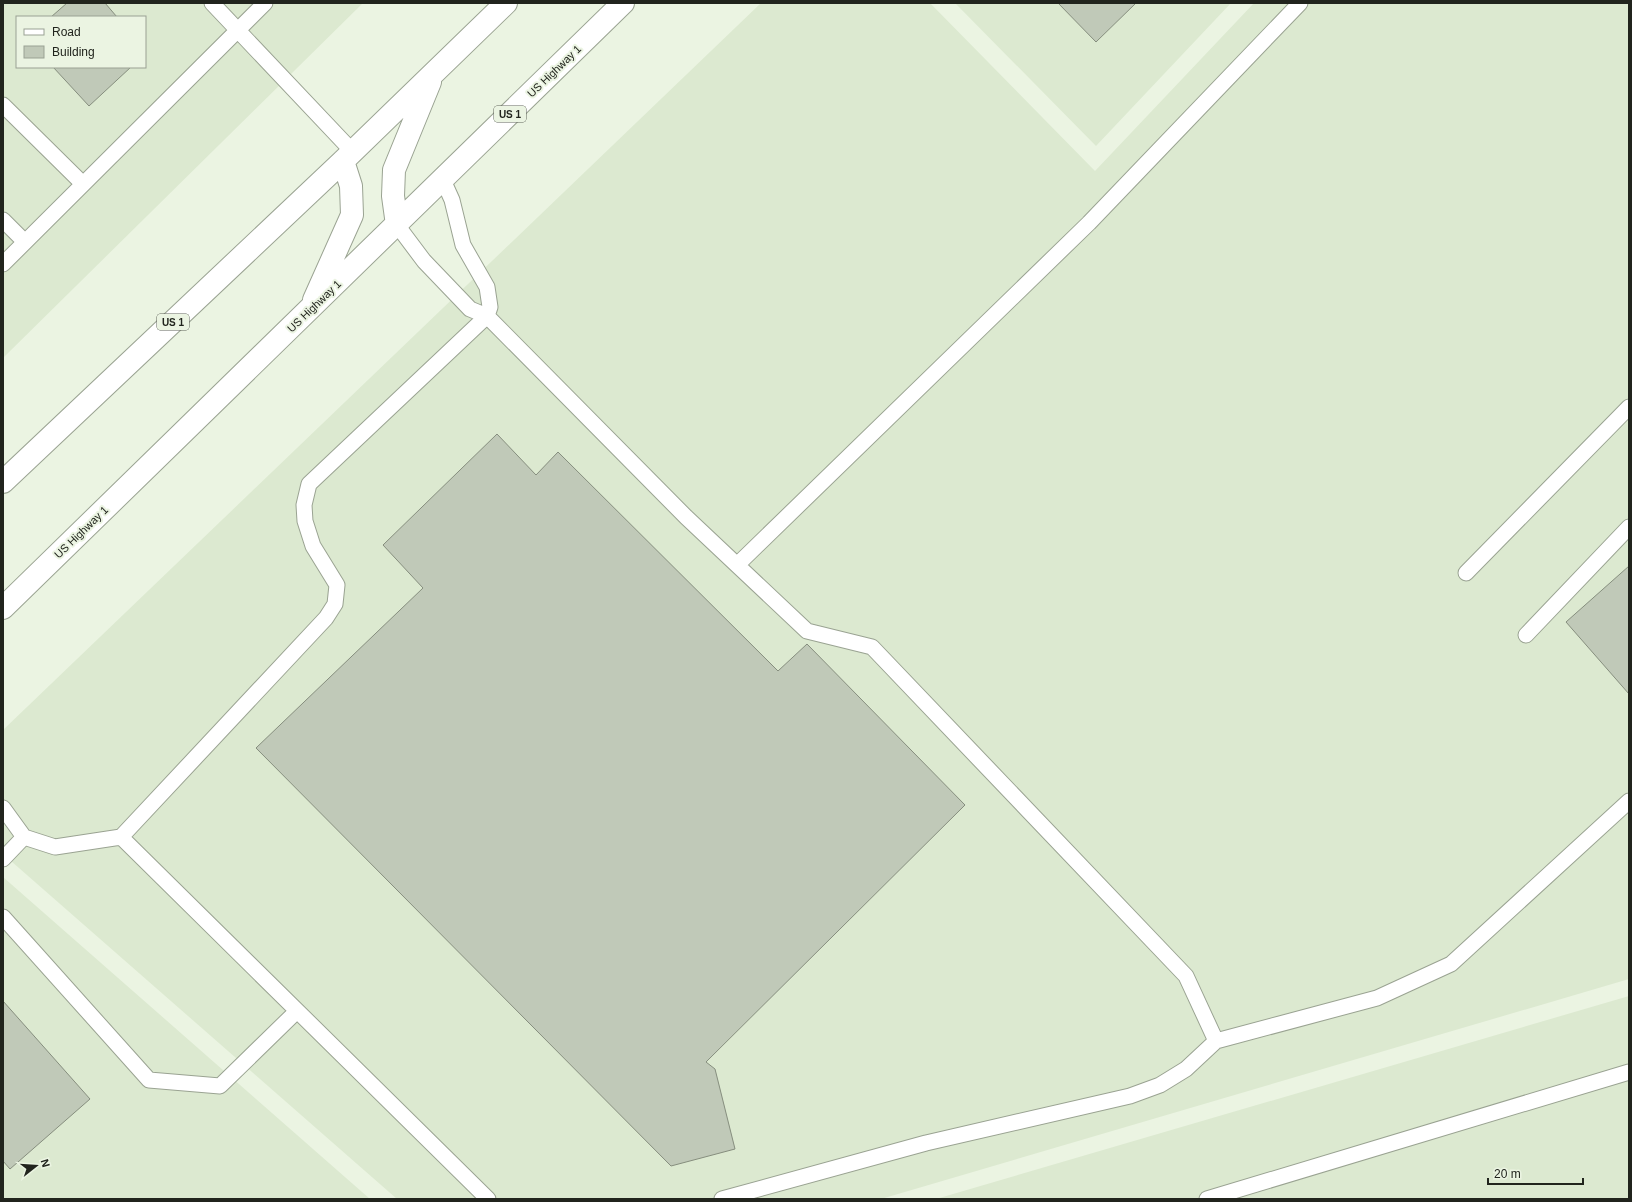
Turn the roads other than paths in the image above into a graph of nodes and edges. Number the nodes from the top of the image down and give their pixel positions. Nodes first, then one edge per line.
1 (212, 3) edge
2 (265, 3) edge
3 (506, 3) edge
4 (623, 3) edge
5 (1300, 3) edge
6 (237, 30) junction
7 (434, 74) junction
8 (3, 105) edge
9 (348, 156) junction
10 (443, 180) junction
11 (83, 184) junction
12 (3, 220) edge
13 (397, 225) junction
14 (25, 242) junction
15 (3, 264) edge
16 (308, 312) junction
17 (487, 316) junction
18 (1629, 407) edge
19 (3, 482) edge
20 (1629, 526) edge
21 (737, 565) junction
22 (1466, 573) dead end
23 (3, 608) edge
24 (1526, 635) dead end
25 (1629, 801) edge
26 (3, 808) edge
27 (24, 837) junction
28 (121, 837) junction
29 (3, 859) edge
30 (3, 917) edge
31 (297, 1011) junction
32 (1216, 1041) junction
33 (1629, 1072) edge
34 (488, 1199) edge
35 (722, 1199) edge
36 (1207, 1199) edge

1 - 6 lane
2 - 6 lane
3 - 7 main road, US 1
4 - 10 main road, US Highway 1 / US 1
5 - 21 lane
6 - 9 lane
6 - 11 lane
7 - 9 main road, US 1
7 - 13 main road
8 - 11 lane
9 - 16 main road
9 - 19 main road, US 1
10 - 13 main road, US Highway 1 / US 1
10 - 17 lane
11 - 14 lane
12 - 14 lane
13 - 16 main road, US Highway 1 / US 1
13 - 17 lane
14 - 15 lane
16 - 23 main road, US Highway 1 / US 1
17 - 21 lane
17 - 28 lane
18 - 22 lane
20 - 24 lane
21 - 32 lane
25 - 32 lane
26 - 27 lane
27 - 28 lane
27 - 29 lane
28 - 31 lane
30 - 31 lane
31 - 34 lane
32 - 35 lane
33 - 36 lane

